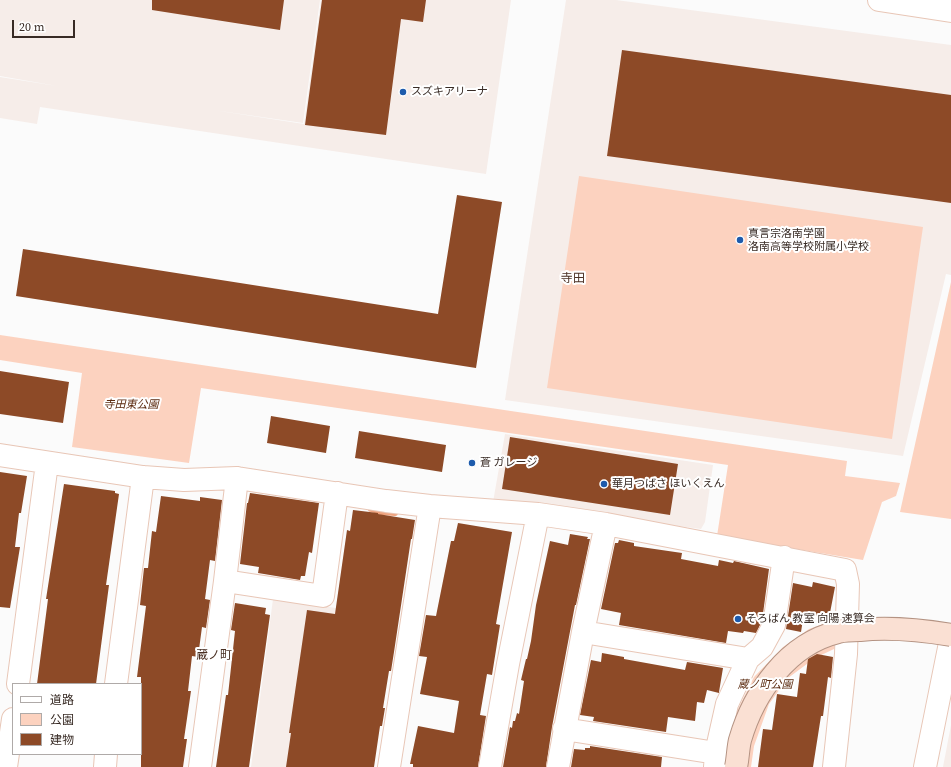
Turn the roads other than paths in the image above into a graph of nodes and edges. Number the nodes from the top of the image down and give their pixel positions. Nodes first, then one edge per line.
1 (879, 0) edge
2 (951, 11) edge
3 (0, 455) edge
4 (47, 464) junction
5 (143, 477) junction
6 (237, 478) junction
7 (337, 493) junction
8 (430, 506) junction
9 (538, 514) junction
10 (606, 524) junction
11 (784, 557) junction
12 (225, 581) junction
13 (583, 632) junction
14 (951, 637) edge
15 (748, 659) junction
16 (18, 683) edge
17 (116, 683) edge
18 (12, 726) edge
19 (564, 730) junction
20 (106, 755) edge
21 (716, 760) edge
22 (6, 767) edge
23 (105, 767) edge
24 (200, 767) edge
25 (389, 767) edge
26 (490, 767) edge
27 (558, 767) edge
28 (736, 767) edge
29 (834, 767) edge
30 (925, 767) edge

1 - 2 street
3 - 4 street
4 - 5 street
4 - 16 street
5 - 6 street
5 - 17 street
6 - 7 street
6 - 12 street
7 - 8 street
7 - 12 street
8 - 9 street
8 - 25 street
9 - 10 street
9 - 26 street
10 - 11 street
10 - 13 street
11 - 15 street
11 - 29 street
12 - 24 street
13 - 15 street
13 - 19 street
14 - 28 main road, bridge
14 - 30 street
15 - 21 street
18 - 22 street
19 - 21 street
19 - 27 street
20 - 23 street

